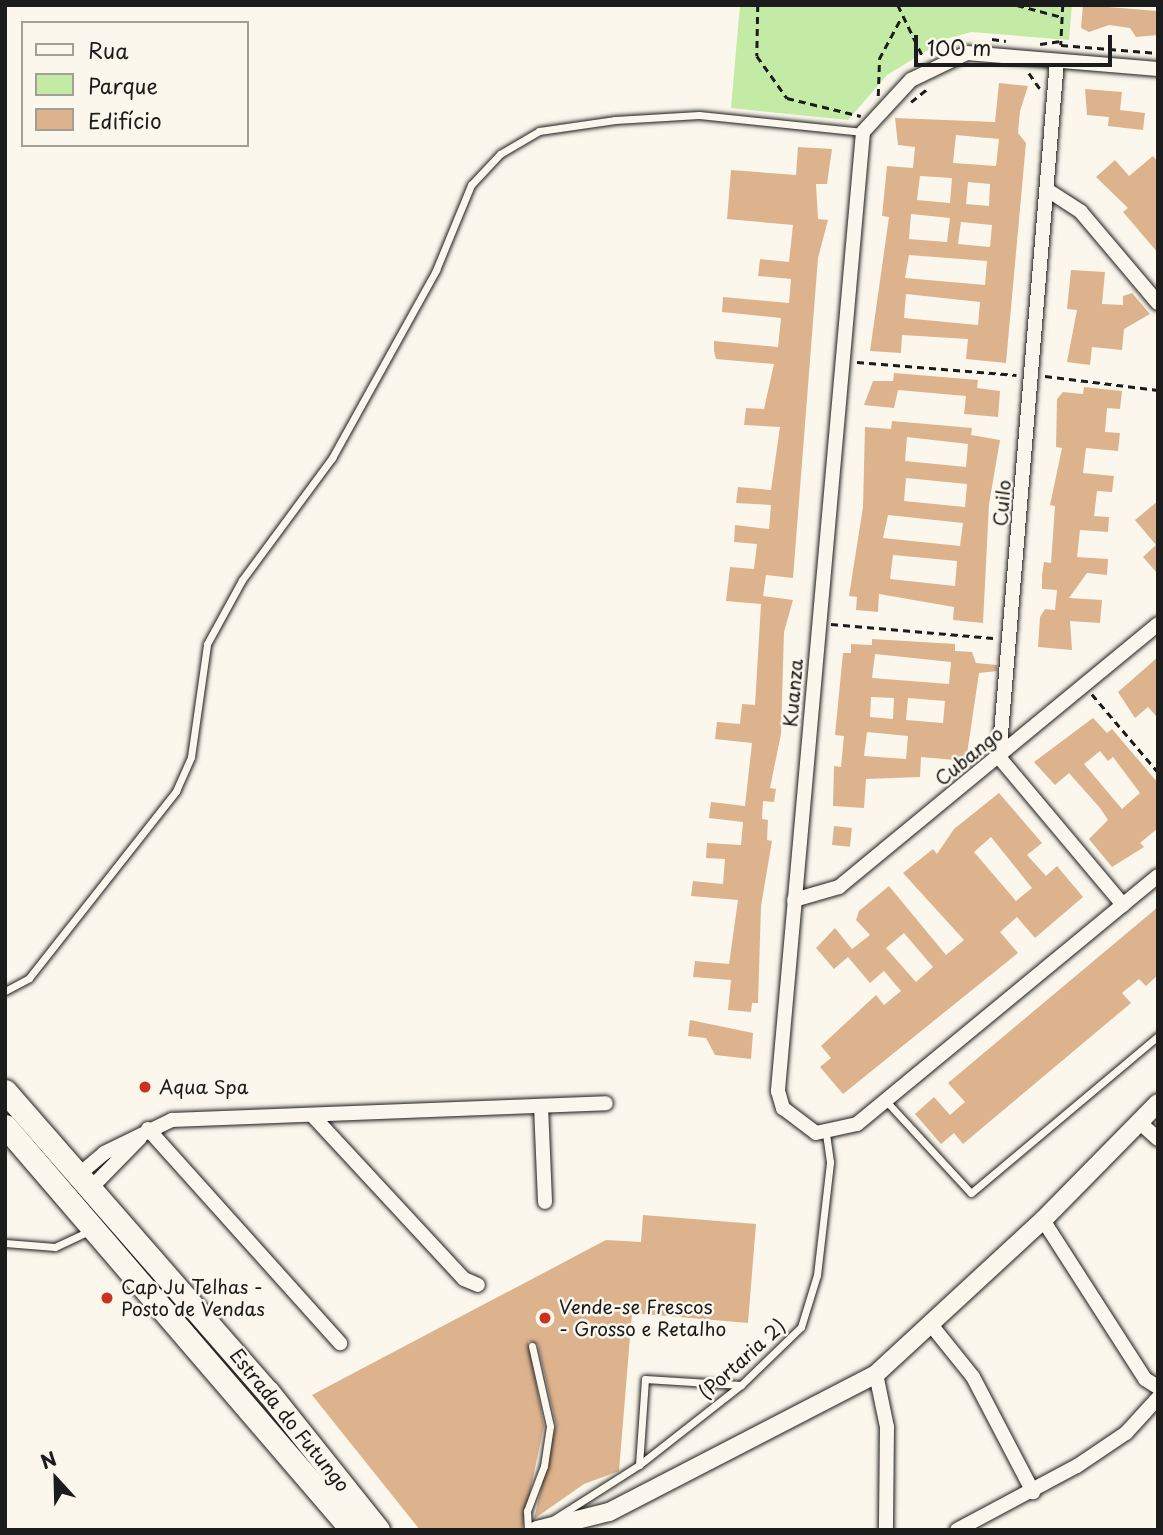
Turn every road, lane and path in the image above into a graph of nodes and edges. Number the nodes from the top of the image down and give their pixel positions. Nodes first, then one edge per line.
1 (758, 5) edge
2 (898, 5) edge
3 (1017, 5) edge
4 (1063, 5) edge
5 (1062, 17) junction
6 (901, 18) junction
7 (1061, 41) junction
8 (1033, 45) dead end
9 (1158, 54) edge
10 (1057, 61) junction
11 (930, 67) junction
12 (1158, 69) edge
13 (1016, 71) dead end
14 (1040, 100) dead end
15 (883, 105) junction
16 (866, 127) junction
17 (1049, 191) junction
18 (1158, 303) edge
19 (854, 361) dead end
20 (1016, 375) dead end
21 (1045, 376) dead end
22 (1158, 390) edge
23 (831, 624) dead end
24 (1158, 624) edge
25 (993, 638) dead end
26 (1092, 694) dead end
27 (999, 757) junction
28 (1158, 772) edge
29 (1158, 876) edge
30 (794, 900) junction
31 (1123, 905) junction
32 (5, 991) edge
33 (1158, 1036) edge
34 (5, 1091) edge
35 (886, 1101) junction
36 (606, 1102) dead end
37 (1158, 1103) edge
38 (541, 1105) junction
39 (312, 1115) junction
40 (1138, 1121) junction
41 (5, 1126) edge
42 (148, 1129) junction
43 (827, 1132) junction
44 (1158, 1139) edge
45 (83, 1183) junction
46 (545, 1202) dead end
47 (1043, 1220) junction
48 (95, 1226) junction
49 (5, 1243) edge
50 (478, 1285) dead end
51 (932, 1326) junction
52 (340, 1343) dead end
53 (532, 1346) dead end
54 (876, 1374) junction
55 (741, 1385) junction
56 (1158, 1387) edge
57 (1158, 1398) edge
58 (639, 1465) junction
59 (1033, 1492) junction
60 (589, 1522) edge
61 (536, 1529) edge
62 (352, 1530) edge
63 (378, 1530) edge
64 (886, 1530) edge
65 (957, 1530) edge

1 - 16 path
2 - 6 path
3 - 5 path
4 - 5 path
5 - 7 path
6 - 11 path
6 - 15 path
7 - 8 path
7 - 9 path
10 - 11 street
10 - 12 street
10 - 17 street, Cuilo
11 - 15 street
13 - 14 path
15 - 16 street
16 - 30 street, Kuanza
16 - 32 lane
17 - 18 street
17 - 27 street, Cuilo
19 - 20 path
21 - 22 path
23 - 25 path
24 - 27 street, Cubango
26 - 28 path
27 - 30 street, Cubango
27 - 31 street
29 - 31 street
30 - 43 street, Kuanza
31 - 35 street
33 - 35 lane
34 - 45 highway, Estrada do Futungo
35 - 43 street
36 - 38 street
37 - 40 street
38 - 39 street
38 - 46 street
39 - 42 street
39 - 50 street
40 - 44 street
40 - 47 street
41 - 48 highway, Estrada do Futungo
42 - 45 street
42 - 52 street
43 - 55 lane, (Portaria 2)
45 - 63 highway, Estrada do Futungo
47 - 51 street
47 - 56 street
48 - 49 lane
48 - 62 highway, Estrada do Futungo
51 - 54 street
51 - 59 street
53 - 61 lane
54 - 60 street
54 - 64 street
55 - 58 lane, (Portaria 2)
55 - 58 lane
57 - 59 street
58 - 61 lane, (Portaria 2)
59 - 65 street
60 - 61 street

